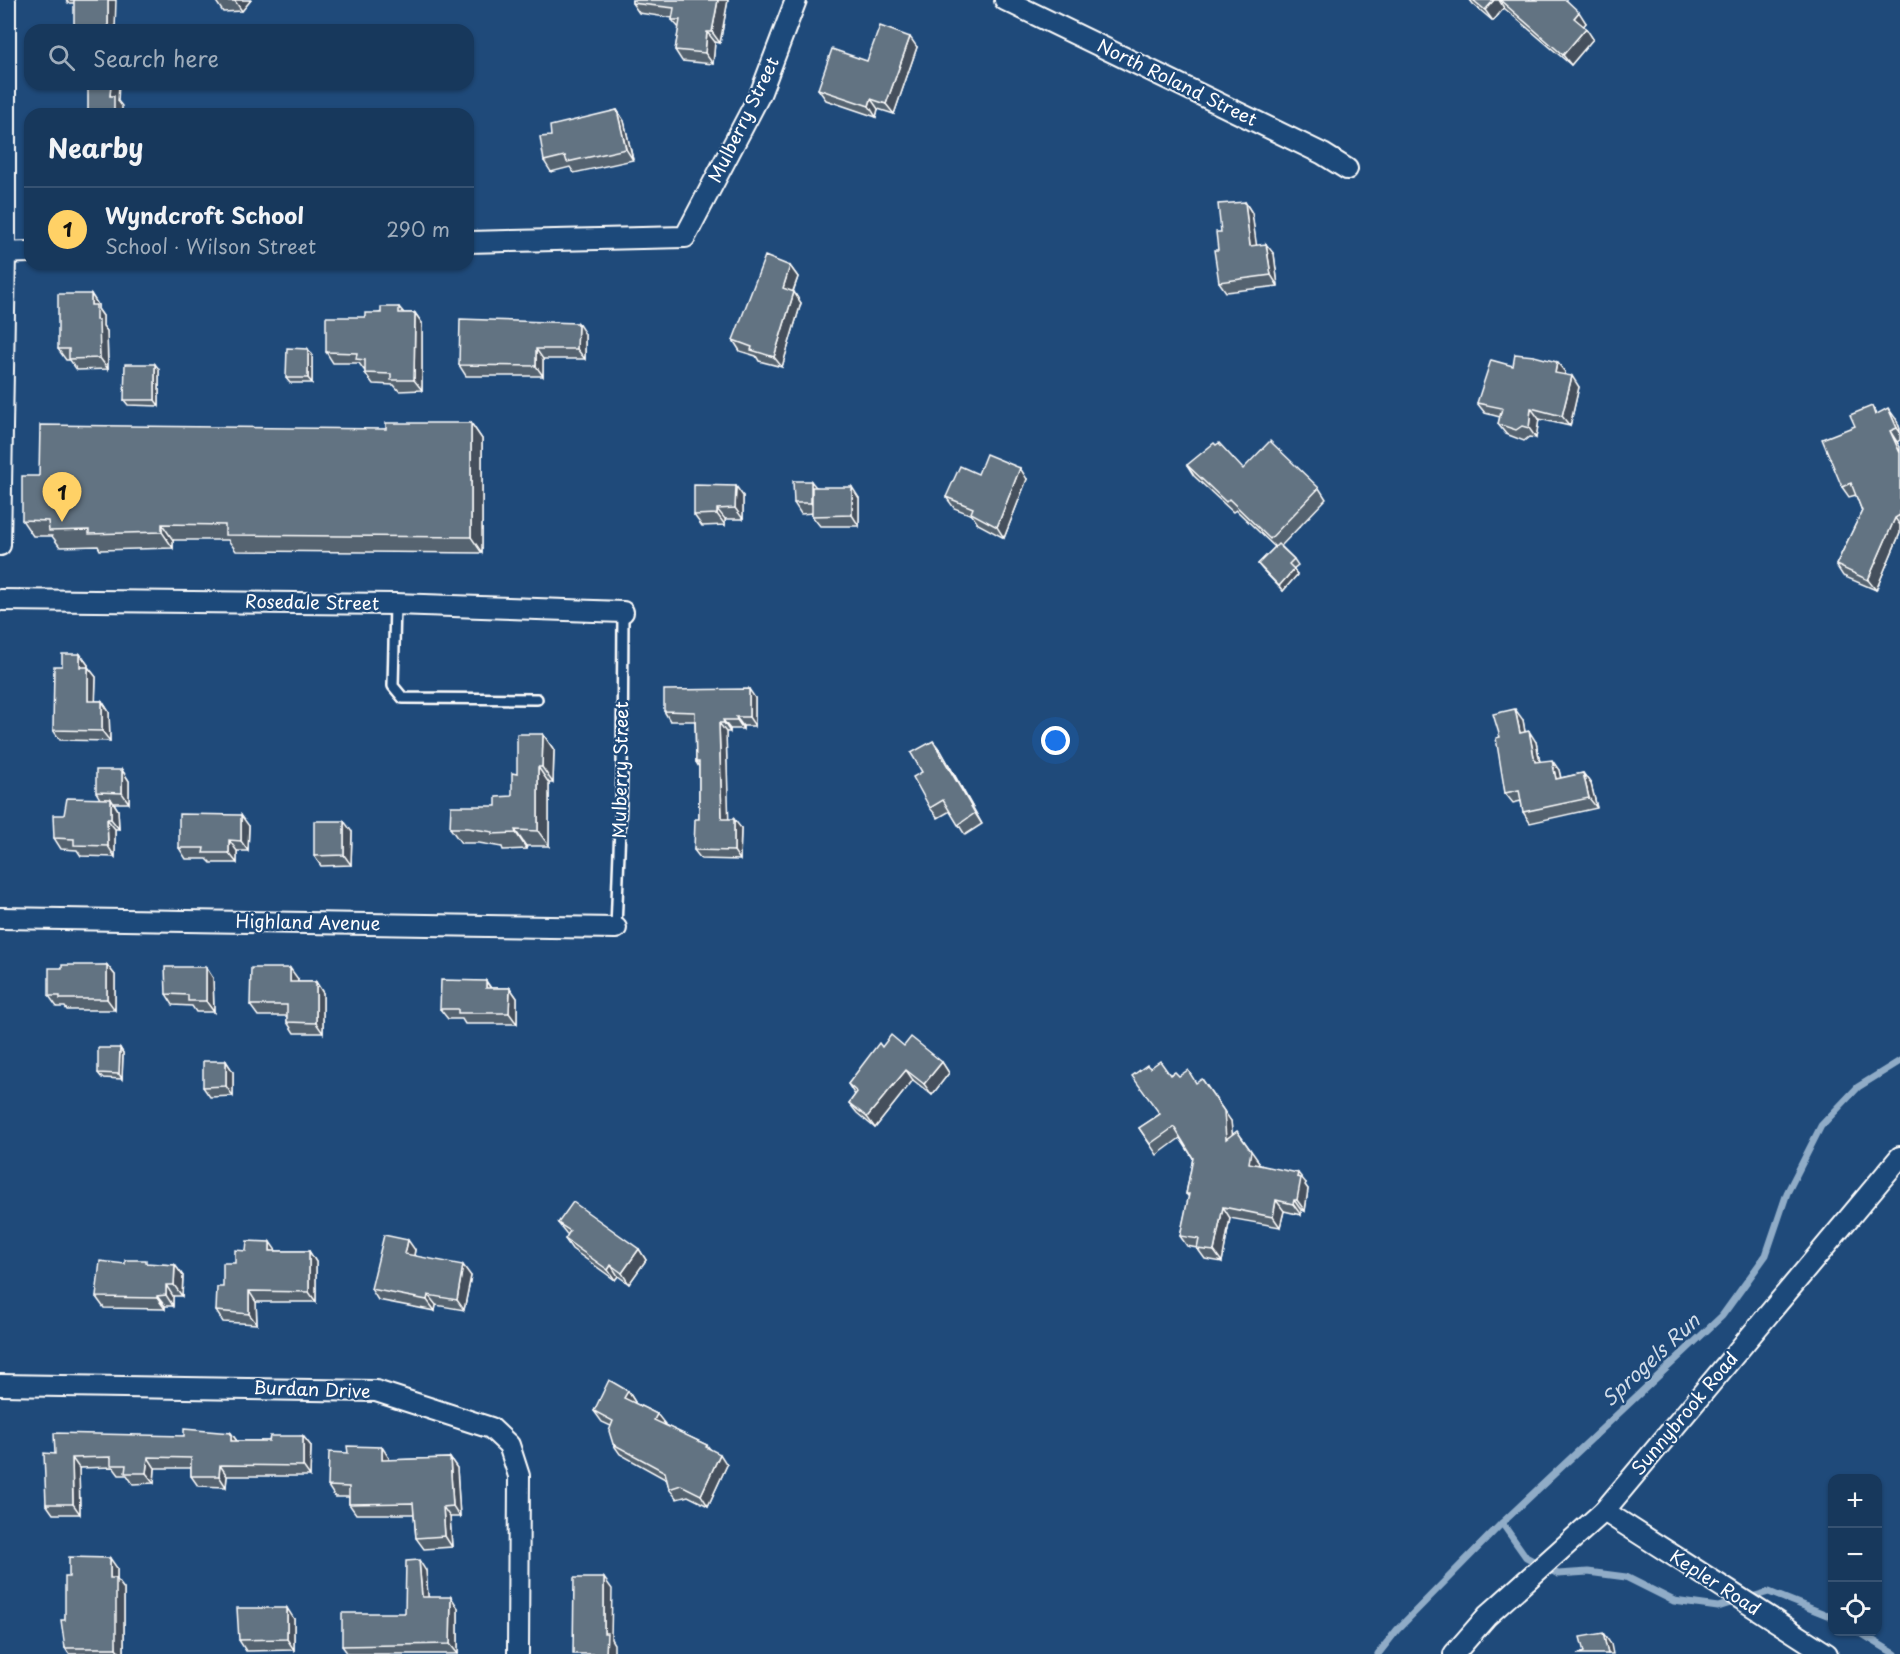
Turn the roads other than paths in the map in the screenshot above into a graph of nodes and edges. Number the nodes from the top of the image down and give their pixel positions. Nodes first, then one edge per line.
1 (5, 0) edge
2 (796, 0) edge
3 (1005, 0) edge
4 (1347, 168) dead end
5 (474, 242) edge
6 (24, 252) edge
7 (2, 253) edge
8 (0, 545) edge
9 (0, 600) edge
10 (395, 604) junction
11 (623, 612) joint
12 (537, 699) dead end
13 (0, 918) edge
14 (616, 928) joint
15 (1900, 1157) edge
16 (0, 1384) edge
17 (1604, 1511) junction
18 (518, 1654) edge
19 (1454, 1654) edge
20 (1827, 1654) edge

1 - 7 street
2 - 5 street, Mulberry Street
3 - 4 street, North Roland Street
6 - 7 street
7 - 8 street
9 - 10 street, Rosedale Street
10 - 11 street, Rosedale Street
10 - 12 lane
11 - 14 lane, Mulberry Street
13 - 14 street, Highland Avenue
15 - 17 street, Sunnybrook Road
16 - 18 street, Burdan Drive
17 - 19 street, Sunnybrook Road
17 - 20 street, Kepler Road

